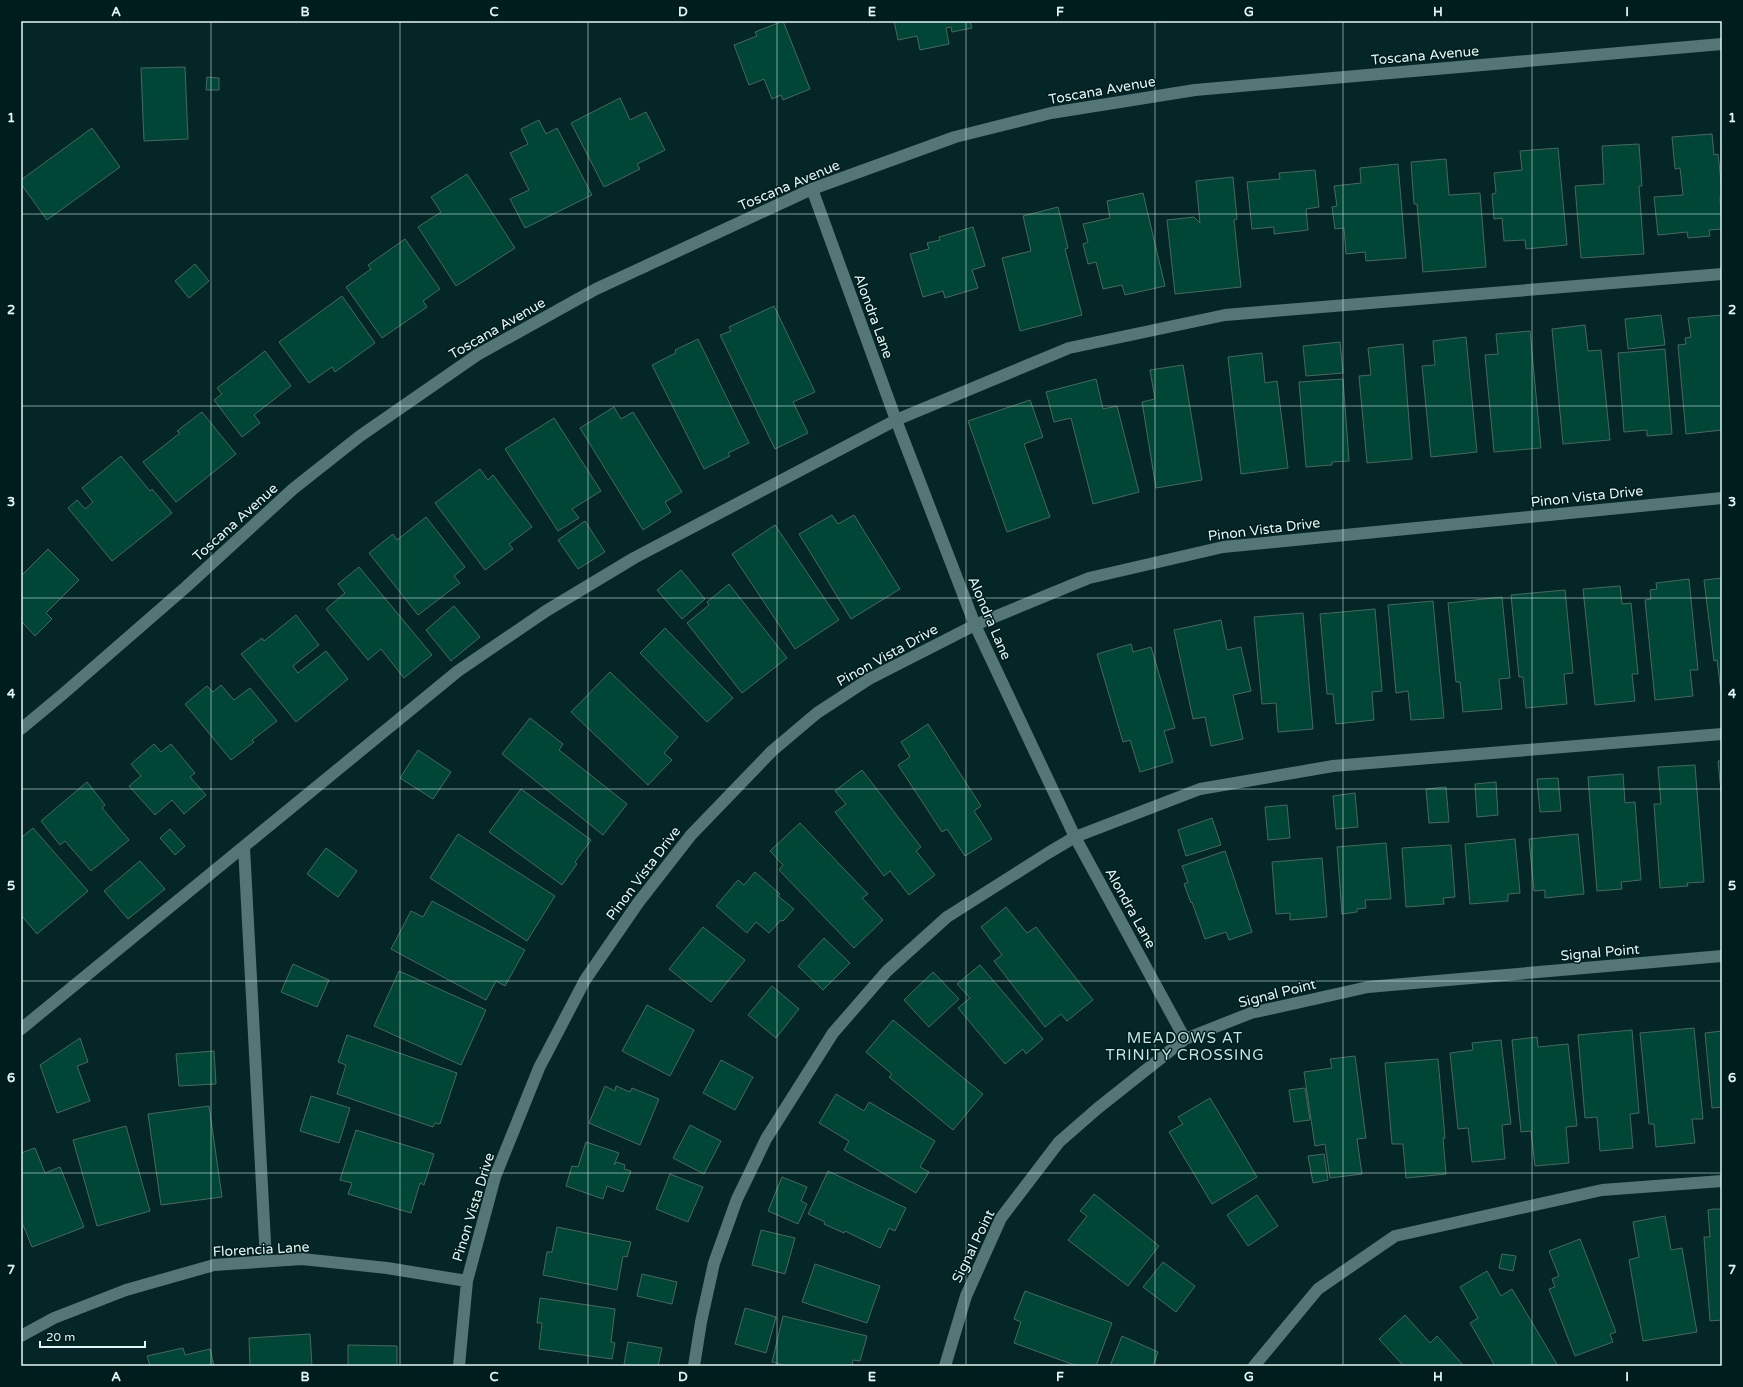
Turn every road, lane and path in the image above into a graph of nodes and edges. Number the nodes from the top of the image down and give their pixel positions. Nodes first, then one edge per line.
1 (1722, 44) edge
2 (812, 189) junction
3 (1722, 274) edge
4 (896, 420) junction
5 (1722, 498) edge
6 (975, 625) junction
7 (21, 729) edge
8 (1722, 734) edge
9 (1075, 837) junction
10 (244, 847) junction
11 (1722, 956) edge
12 (21, 1029) edge
13 (1185, 1039) junction
14 (1722, 1181) edge
15 (266, 1261) junction
16 (467, 1281) junction
17 (21, 1336) edge
18 (459, 1366) edge
19 (694, 1366) edge
20 (945, 1366) edge
21 (1254, 1366) edge

1 - 2 street, Toscana Avenue
2 - 4 street, Alondra Lane
2 - 7 street, Toscana Avenue
3 - 4 street
4 - 6 street, Alondra Lane
4 - 10 street
5 - 6 street, Pinon Vista Drive
6 - 9 street, Alondra Lane
6 - 16 street, Pinon Vista Drive
8 - 9 street
9 - 13 street, Alondra Lane
9 - 19 street
10 - 12 street
10 - 15 street
11 - 13 street, Signal Point
13 - 20 street, Signal Point
14 - 21 street
15 - 16 street, Florencia Lane
15 - 17 street, Florencia Lane
16 - 18 street, Pinon Vista Drive

